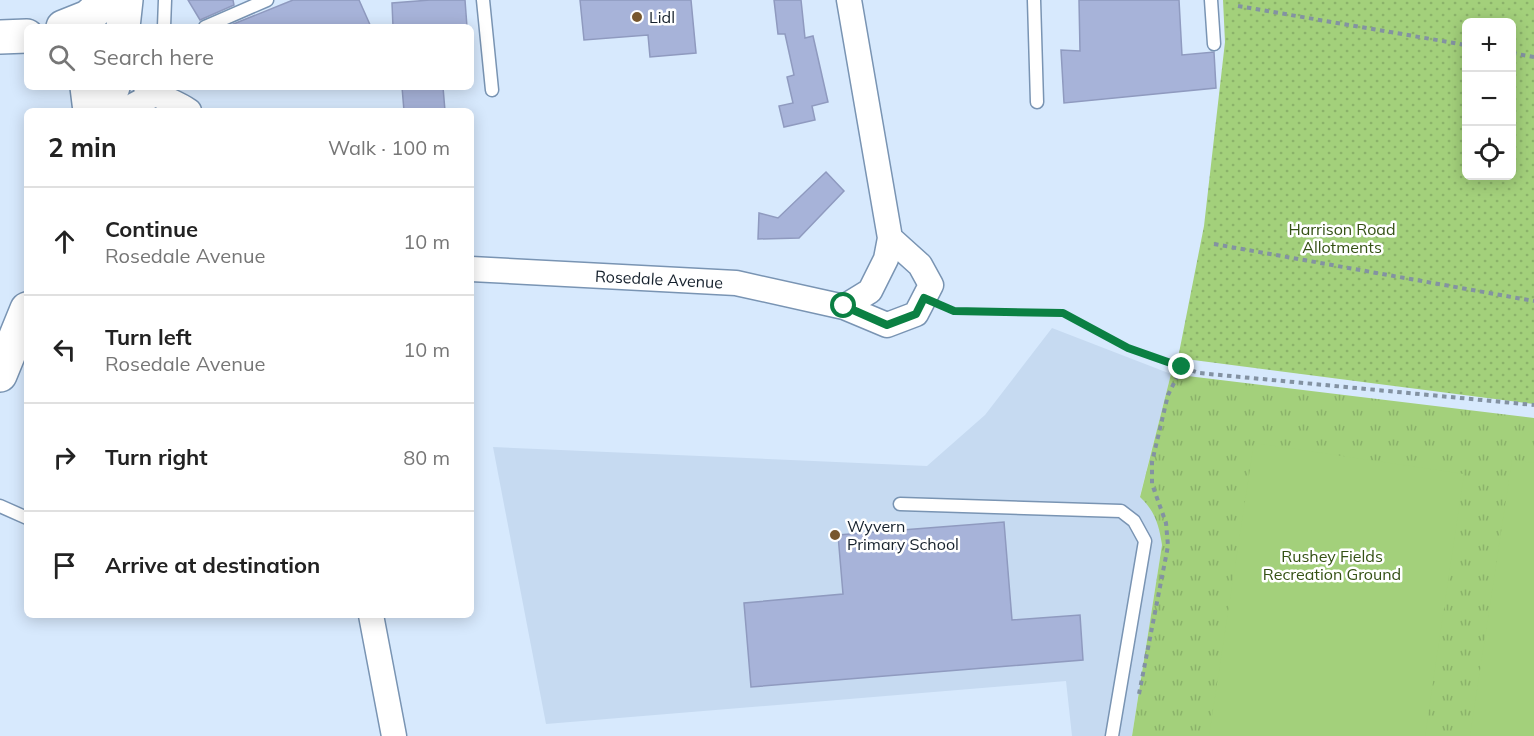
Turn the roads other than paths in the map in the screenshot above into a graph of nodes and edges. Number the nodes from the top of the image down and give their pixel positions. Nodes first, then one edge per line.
1 (126, 0) edge
2 (165, 0) edge
3 (267, 0) edge
4 (483, 0) edge
5 (849, 0) edge
6 (1034, 0) edge
7 (1211, 0) edge
8 (123, 24) edge
9 (164, 24) edge
10 (212, 24) edge
11 (0, 36) edge
12 (24, 36) edge
13 (1214, 44) dead end
14 (87, 90) edge
15 (112, 90) edge
16 (151, 90) edge
17 (154, 90) edge
18 (492, 90) dead end
19 (1037, 102) dead end
20 (90, 108) edge
21 (104, 108) edge
22 (127, 108) edge
23 (184, 108) edge
24 (890, 238) junction
25 (474, 269) edge
26 (844, 306) junction
27 (24, 316) edge
28 (0, 375) edge
29 (900, 504) dead end
30 (0, 506) edge
31 (24, 517) edge
32 (372, 618) edge
33 (394, 736) edge
34 (1112, 736) edge

1 - 8 street
2 - 9 lane
3 - 10 lane
4 - 18 lane
5 - 24 street
6 - 19 lane
7 - 13 lane
11 - 12 street
14 - 20 street
15 - 21 street
16 - 22 street
17 - 23 street
24 - 26 street
24 - 26 street, Rosedale Avenue
25 - 26 street, Rosedale Avenue
27 - 28 street
29 - 34 lane
30 - 31 lane
32 - 33 street

